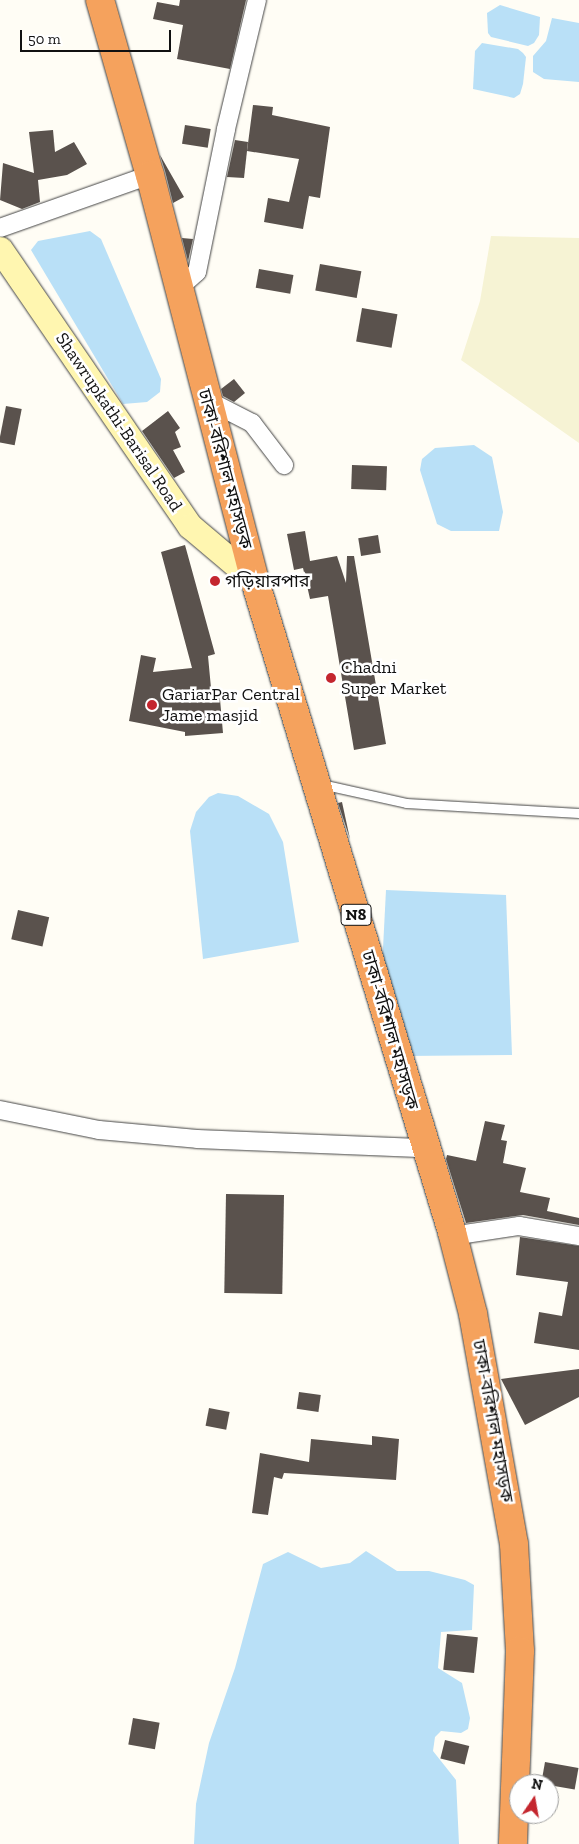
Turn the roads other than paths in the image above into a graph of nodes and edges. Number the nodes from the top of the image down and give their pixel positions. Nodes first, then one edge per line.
1 (100, 0) edge
2 (257, 0) edge
3 (150, 175) junction
4 (0, 228) edge
5 (0, 249) edge
6 (179, 288) junction
7 (207, 400) junction
8 (284, 465) dead end
9 (254, 581) junction
10 (316, 783) junction
11 (579, 813) edge
12 (0, 1110) edge
13 (425, 1148) junction
14 (452, 1232) junction
15 (579, 1236) edge
16 (513, 1844) edge

1 - 3 highway, ঢাকা-বরিশাল মহাসড়ক / N8
2 - 6 street
3 - 4 street
3 - 6 highway, ঢাকা-বরিশাল মহাসড়ক / N8
5 - 9 main road, Shawrupkathi-Barisal Road
6 - 7 highway, ঢাকা-বরিশাল মহাসড়ক / N8
7 - 8 street
7 - 9 highway, ঢাকা-বরিশাল মহাসড়ক / N8
9 - 10 highway, ঢাকা-বরিশাল মহাসড়ক / N8
10 - 11 lane
10 - 13 highway, ঢাকা-বরিশাল মহাসড়ক / N8
12 - 13 street
13 - 14 highway, ঢাকা-বরিশাল মহাসড়ক / N8
14 - 15 street
14 - 16 highway, ঢাকা-বরিশাল মহাসড়ক / N8

